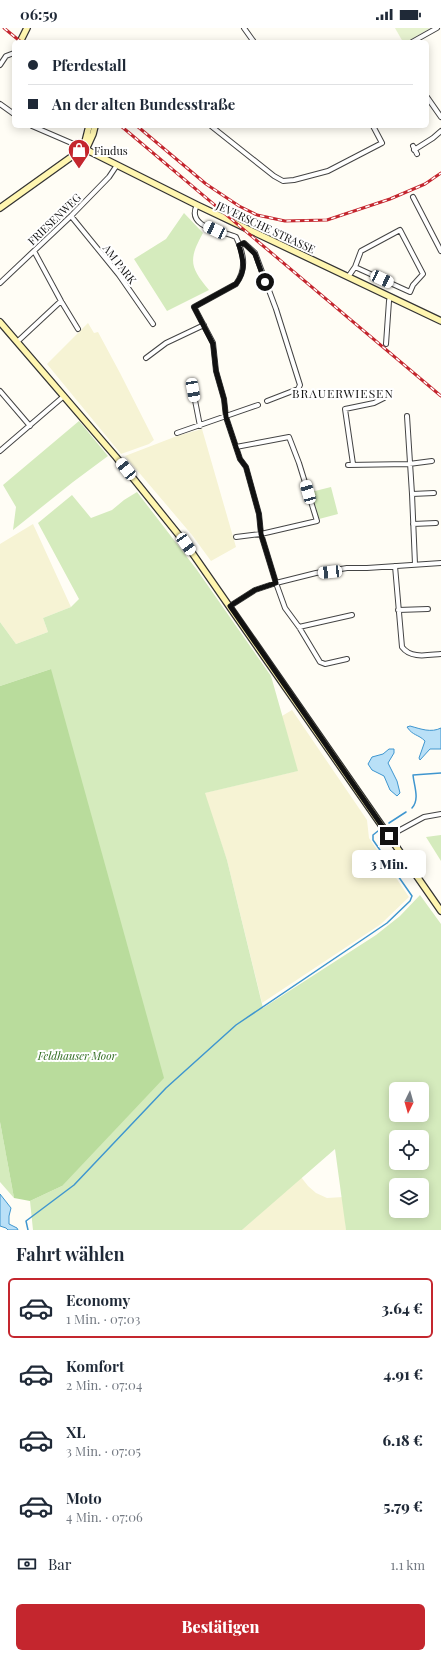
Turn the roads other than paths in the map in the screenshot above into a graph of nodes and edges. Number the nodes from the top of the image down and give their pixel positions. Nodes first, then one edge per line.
1 (27, 28) edge
2 (244, 28) edge
3 (437, 28) edge
4 (21, 40) edge
5 (252, 40) edge
6 (416, 40) edge
7 (12, 54) edge
8 (0, 65) edge
9 (429, 100) edge
10 (0, 104) edge
11 (12, 113) edge
12 (441, 117) edge
13 (37, 128) edge
14 (88, 128) edge
15 (94, 128) edge
16 (214, 128) edge
17 (374, 128) edge
18 (441, 131) edge
19 (83, 148) junction
20 (415, 150) dead end
21 (117, 165) junction
22 (413, 197) dead end
23 (197, 205) junction
24 (0, 208) edge
25 (71, 216) junction
26 (239, 245) junction
27 (34, 251) junction
28 (441, 251) edge
29 (355, 267) junction
30 (348, 277) junction
31 (0, 283) edge
32 (390, 297) junction
33 (61, 301) junction
34 (441, 321) edge
35 (0, 322) edge
36 (153, 324) dead end
37 (204, 325) junction
38 (78, 329) dead end
39 (18, 342) junction
40 (386, 344) dead end
41 (146, 358) dead end
42 (193, 390) dead end
43 (0, 391) edge
44 (64, 396) junction
45 (384, 398) dead end
46 (267, 402) dead end
47 (258, 405) dead end
48 (407, 416) dead end
49 (226, 417) junction
50 (30, 426) junction
51 (200, 426) junction
52 (177, 433) dead end
53 (236, 447) junction
54 (0, 451) edge
55 (432, 461) dead end
56 (354, 464) junction
57 (409, 464) junction
58 (348, 465) dead end
59 (434, 493) dead end
60 (412, 494) junction
61 (436, 523) dead end
62 (413, 524) junction
63 (261, 534) junction
64 (236, 537) dead end
65 (441, 563) edge
66 (415, 564) junction
67 (395, 566) junction
68 (276, 583) junction
69 (230, 606) junction
70 (428, 609) dead end
71 (398, 610) junction
72 (352, 615) dead end
73 (299, 627) junction
74 (441, 654) edge
75 (347, 658) dead end
76 (441, 814) edge
77 (389, 836) junction
78 (441, 911) edge

1 - 4 street
2 - 5 street
3 - 6 street
7 - 8 street
9 - 12 street
10 - 11 street
13 - 19 street
14 - 19 street
15 - 19 street
16 - 17 street
18 - 20 street
19 - 21 street, JEVERSCHE STRASSE
19 - 24 street
21 - 23 street, JEVERSCHE STRASSE
21 - 25 street, FRIESENWEG
22 - 28 street
23 - 26 street
23 - 30 street, JEVERSCHE STRASSE
25 - 27 street, FRIESENWEG
25 - 36 street, AM PARK
26 - 37 street
26 - 46 street
27 - 31 street, FRIESENWEG
27 - 33 street
29 - 29 street
29 - 30 street
30 - 32 street, JEVERSCHE STRASSE
32 - 34 street, JEVERSCHE STRASSE
32 - 40 street
33 - 38 street
33 - 39 street
35 - 39 street
37 - 41 street
37 - 49 street
39 - 44 street
42 - 51 street
43 - 50 street
44 - 50 street
44 - 69 street
45 - 56 street
47 - 49 street
48 - 57 street
49 - 51 street
49 - 53 street
50 - 54 street
51 - 52 street
53 - 63 street
53 - 63 street
55 - 57 street
56 - 57 street
56 - 58 street
57 - 60 street
59 - 60 street
60 - 62 street
61 - 62 street
62 - 66 street
63 - 64 street
63 - 68 street
65 - 66 street
66 - 67 street
67 - 68 street
67 - 71 street
68 - 69 street
68 - 73 street
69 - 77 street
70 - 71 street
71 - 74 street
72 - 73 street
73 - 75 street
76 - 77 street
77 - 78 street

